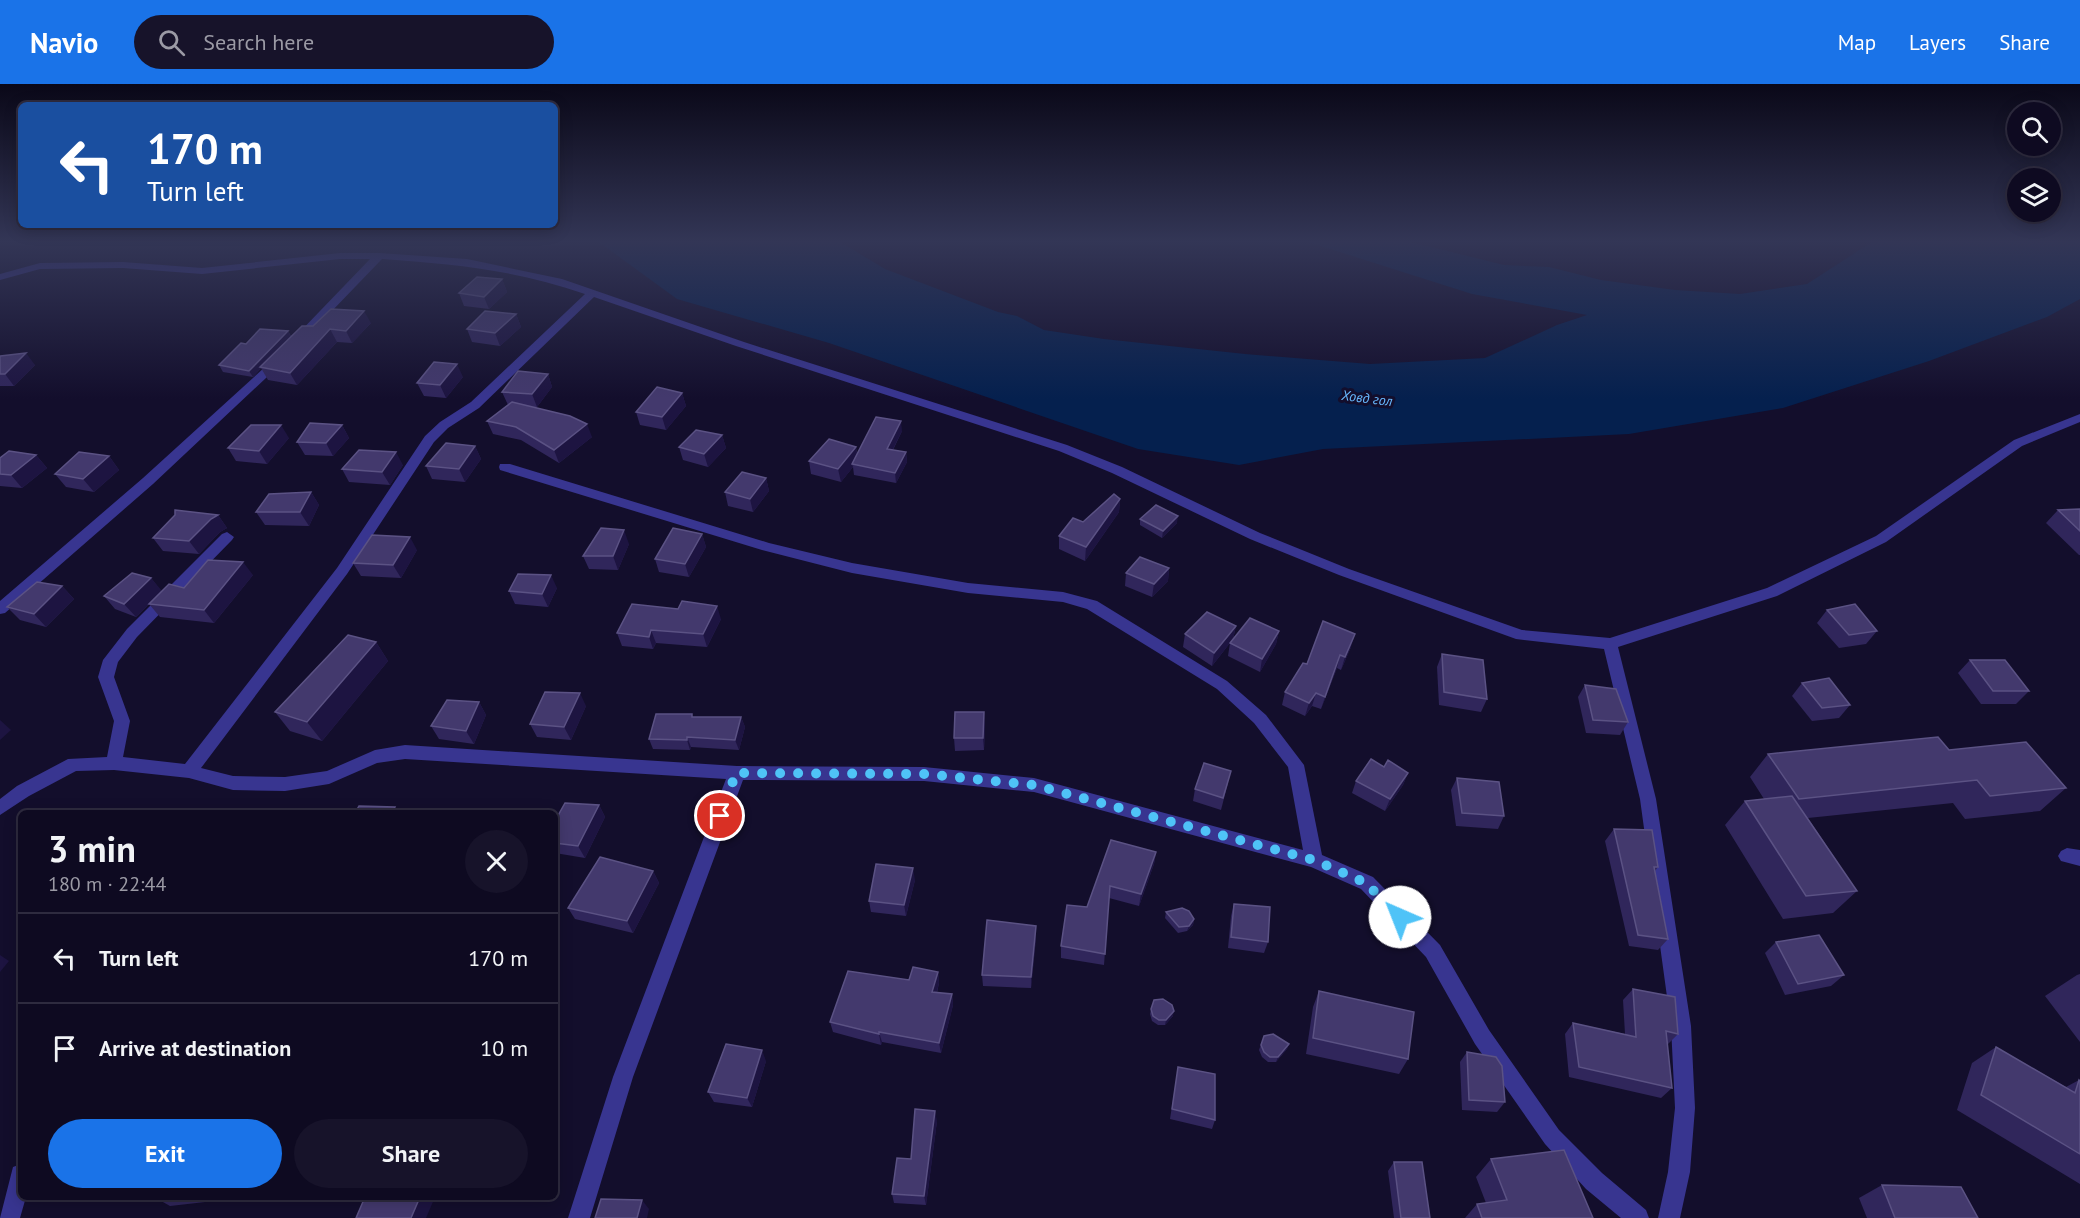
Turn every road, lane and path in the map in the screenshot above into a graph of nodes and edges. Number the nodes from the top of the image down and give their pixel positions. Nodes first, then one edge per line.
1 (343, 293) edge
2 (592, 293) joint
3 (2079, 420) edge
4 (505, 467) dead end
5 (227, 537) dead end
6 (4, 601) edge
7 (1610, 644) junction
8 (114, 763) junction
9 (189, 771) junction
10 (736, 773) junction
11 (0, 808) edge
12 (1314, 860) junction
13 (18, 1186) edge
14 (9, 1218) edge
15 (579, 1218) edge
16 (1638, 1218) edge
17 (1669, 1218) edge

1 - 6 street
2 - 7 street
2 - 9 street
3 - 7 street
4 - 12 street
5 - 8 street
7 - 17 street
8 - 9 street
8 - 11 street
9 - 10 street
10 - 12 street
10 - 15 street
12 - 16 street
13 - 14 street

